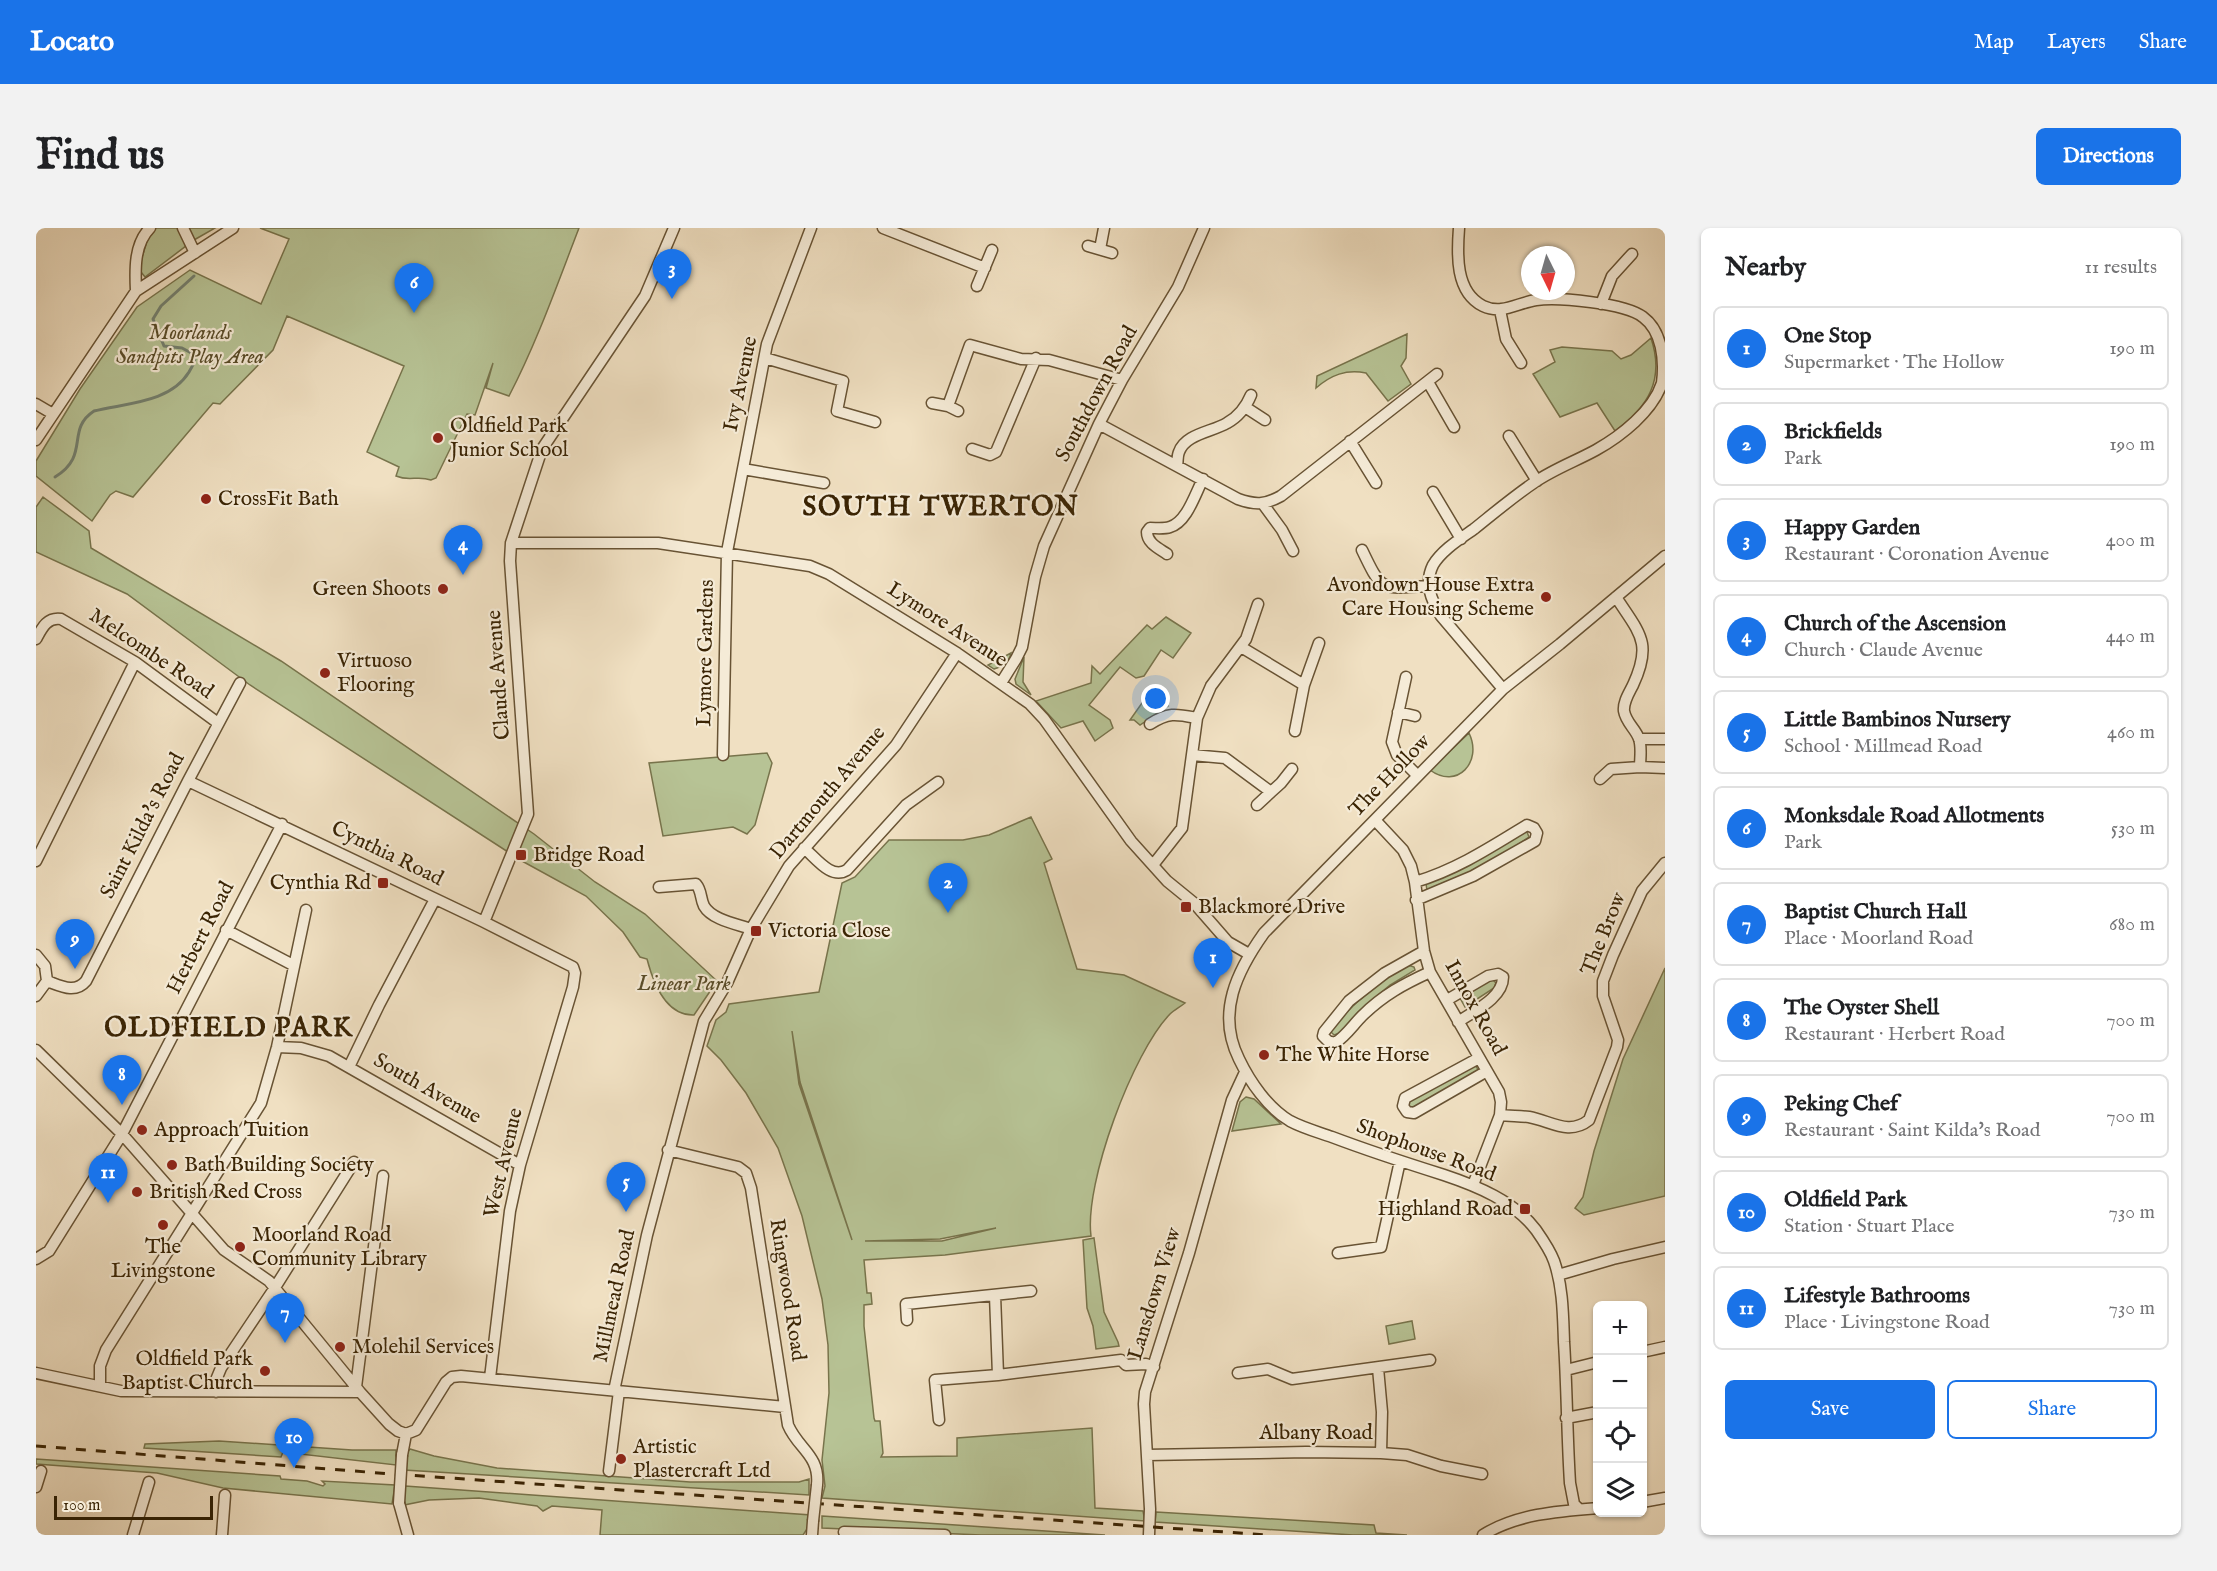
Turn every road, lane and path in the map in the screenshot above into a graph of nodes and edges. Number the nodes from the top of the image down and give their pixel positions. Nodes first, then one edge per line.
1 (150, 228) edge
2 (183, 228) edge
3 (233, 228) edge
4 (674, 228) edge
5 (811, 228) edge
6 (883, 228) edge
7 (1104, 228) edge
8 (1204, 228) edge
9 (1459, 228) edge
10 (1088, 246) dead end
11 (1100, 249) junction
12 (992, 250) dead end
13 (195, 253) junction
14 (1112, 253) dead end
15 (1632, 254) dead end
16 (985, 268) junction
17 (977, 286) dead end
18 (136, 291) junction
19 (1602, 304) junction
20 (1500, 310) junction
21 (1660, 327) edge
22 (765, 358) junction
23 (1036, 358) junction
24 (1521, 363) dead end
25 (1437, 375) dead end
26 (1122, 380) junction
27 (1428, 382) junction
28 (1663, 384) edge
29 (1251, 395) dead end
30 (932, 403) dead end
31 (36, 404) edge
32 (1245, 407) junction
33 (53, 414) junction
34 (1265, 420) dead end
35 (875, 422) dead end
36 (1099, 424) junction
37 (1455, 427) dead end
38 (1509, 436) dead end
39 (36, 441) edge
40 (1350, 441) junction
41 (972, 449) dead end
42 (1177, 466) junction
43 (743, 469) junction
44 (1203, 479) junction
45 (1537, 481) junction
46 (824, 483) dead end
47 (1376, 483) dead end
48 (1433, 492) dead end
49 (1263, 504) junction
50 (1461, 539) junction
51 (511, 543) junction
52 (1362, 550) dead end
53 (1293, 551) dead end
54 (727, 552) junction
55 (1167, 554) dead end
56 (1665, 556) edge
57 (1429, 586) junction
58 (1616, 597) junction
59 (1258, 604) dead end
60 (36, 639) edge
61 (1319, 643) dead end
62 (1241, 647) junction
63 (957, 653) junction
64 (135, 662) junction
65 (1406, 677) dead end
66 (240, 683) dead end
67 (1001, 683) junction
68 (1304, 685) junction
69 (1503, 689) junction
70 (1398, 711) junction
71 (1415, 716) dead end
72 (1197, 718) junction
73 (218, 723) junction
74 (1150, 724) dead end
75 (1295, 731) dead end
76 (1640, 739) junction
77 (1665, 739) edge
78 (723, 755) dead end
79 (1191, 755) junction
80 (1640, 767) junction
81 (1665, 768) edge
82 (1292, 769) dead end
83 (1418, 775) junction
84 (1600, 779) dead end
85 (188, 781) junction
86 (938, 782) dead end
87 (1271, 792) junction
88 (1257, 805) dead end
89 (1375, 820) junction
90 (282, 824) junction
91 (804, 848) junction
92 (36, 861) edge
93 (1665, 863) edge
94 (1153, 866) junction
95 (1415, 882) junction
96 (659, 887) dead end
97 (435, 899) junction
98 (1416, 900) junction
99 (306, 910) dead end
100 (484, 922) junction
101 (751, 929) junction
102 (226, 930) junction
103 (1424, 951) junction
104 (1249, 954) junction
105 (36, 955) edge
106 (568, 963) joint
107 (293, 965) junction
108 (1430, 972) junction
109 (47, 981) junction
110 (36, 996) edge
111 (1447, 1000) junction
112 (1458, 1022) junction
113 (700, 1035) joint
114 (277, 1047) junction
115 (36, 1050) edge
116 (1479, 1058) junction
117 (349, 1067) junction
118 (1487, 1071) junction
119 (1245, 1072) junction
120 (1500, 1115) junction
121 (122, 1134) junction
122 (668, 1150) junction
123 (1400, 1161) junction
124 (354, 1162) dead end
125 (520, 1165) junction
126 (383, 1176) dead end
127 (1473, 1185) junction
128 (192, 1214) junction
129 (1665, 1247) edge
130 (1338, 1253) dead end
131 (36, 1259) edge
132 (1558, 1275) junction
133 (274, 1289) junction
134 (1031, 1291) dead end
135 (995, 1295) junction
136 (908, 1320) dead end
137 (1665, 1347) edge
138 (1647, 1351) edge
139 (1430, 1360) dead end
140 (1593, 1363) edge
141 (1154, 1367) junction
142 (1378, 1368) junction
143 (1566, 1370) junction
144 (36, 1373) edge
145 (1238, 1373) dead end
146 (998, 1375) junction
147 (490, 1378) junction
148 (100, 1386) junction
149 (358, 1389) junction
150 (616, 1391) junction
151 (216, 1392) junction
152 (785, 1407) junction
153 (1593, 1413) edge
154 (1566, 1418) junction
155 (939, 1420) dead end
156 (406, 1434) junction
157 (1381, 1453) junction
158 (1147, 1455) junction
159 (41, 1471) dead end
160 (609, 1471) dead end
161 (1482, 1474) dead end
162 (149, 1482) dead end
163 (36, 1487) edge
164 (225, 1495) dead end
165 (1665, 1498) edge
166 (1647, 1501) edge
167 (1578, 1508) junction
168 (1593, 1508) edge
169 (844, 1532) dead end
170 (133, 1535) edge
171 (222, 1535) edge
172 (408, 1535) edge
173 (812, 1535) edge
174 (945, 1535) edge
175 (1149, 1535) edge
176 (1482, 1535) edge

1 - 18 street
2 - 13 street
3 - 13 street
4 - 51 street, Claude Avenue
5 - 22 street, Ivy Avenue
6 - 16 street
7 - 11 street
8 - 26 street, Southdown Road
9 - 20 street
10 - 11 street
11 - 14 street
12 - 16 street
13 - 18 street
15 - 19 street
16 - 17 street
18 - 33 street
19 - 20 street
19 - 21 street
20 - 24 street
21 - 28 street
22 - 35 street
22 - 43 street, Ivy Avenue
23 - 26 street
23 - 30 street
23 - 41 street
25 - 27 street
26 - 36 street, Southdown Road
27 - 37 street
27 - 40 street
28 - 45 street
29 - 32 street
31 - 33 street
32 - 34 street
32 - 42 street
33 - 39 street
36 - 42 street
36 - 67 street, Southdown Road
38 - 45 street
40 - 47 street
40 - 49 street
42 - 44 street
43 - 46 street
43 - 54 street, Ivy Avenue
44 - 49 street
44 - 55 street
45 - 50 street
48 - 50 street
49 - 53 street
50 - 57 street
51 - 54 street, Lymore Avenue
51 - 100 street, Claude Avenue
52 - 57 street
54 - 63 street, Lymore Avenue
54 - 78 street, Lymore Gardens
56 - 58 street, The Hollow
57 - 69 street
58 - 69 street, The Hollow
58 - 76 street
59 - 62 street
60 - 64 street, Melcombe Road
61 - 68 street
62 - 68 street
62 - 72 street
63 - 67 street, Lymore Avenue
63 - 91 street, Dartmouth Avenue
64 - 73 street, Melcombe Road
64 - 92 street
65 - 70 street
66 - 73 street, Saint Kilda's Road
67 - 94 street, Lymore Avenue
68 - 75 street
69 - 83 street, The Hollow
70 - 71 street
70 - 83 street
72 - 74 street
72 - 79 street
73 - 85 street, Saint Kilda's Road
76 - 77 street
76 - 80 street
79 - 87 street
79 - 94 street
80 - 81 street
80 - 84 street
82 - 87 street
83 - 89 street, The Hollow
85 - 90 street, Cynthia Road
85 - 109 street, Saint Kilda's Road
86 - 91 street
87 - 88 street
89 - 95 street, Innox Road
89 - 104 street, The Hollow
90 - 97 street, Cynthia Road
90 - 102 street, Herbert Road
91 - 101 street, Dartmouth Avenue
93 - 120 street, The Brow
94 - 104 street, Lymore Avenue
95 - 98 street, Innox Road
95 - 98 street
96 - 101 street
97 - 100 street, Cynthia Road
97 - 117 street
98 - 103 street, Innox Road
99 - 107 street
100 - 106 street, Cynthia Road
101 - 113 street, Dartmouth Avenue
102 - 107 street
102 - 121 street, Herbert Road
103 - 108 street, Innox Road
103 - 108 street
104 - 119 street, The Hollow
105 - 109 street
106 - 125 street, West Avenue
107 - 114 street
108 - 111 street, Innox Road
109 - 110 street
111 - 112 street, Innox Road
111 - 112 street
112 - 116 street, Innox Road
113 - 122 street, Millmead Road
114 - 117 street, South Avenue
114 - 128 street
115 - 121 street
116 - 118 street, Innox Road
116 - 118 street
117 - 125 street, South Avenue
118 - 120 street, Innox Road
119 - 123 street, Shophouse Road
119 - 141 street, Lansdown View
120 - 127 street, Innox Road
121 - 128 street
121 - 131 street, Herbert Road
122 - 150 street, Millmead Road
122 - 152 street, Ringwood Road
123 - 127 street, Shophouse Road
123 - 130 street
124 - 133 street
125 - 147 street, West Avenue
126 - 149 street
127 - 132 street, Shophouse Road
128 - 133 street
128 - 148 street
129 - 132 street
132 - 143 street, Shophouse Road
133 - 149 street
133 - 151 street
134 - 135 street
135 - 136 street
135 - 146 street
137 - 138 street
139 - 142 street
140 - 143 street
141 - 146 street
141 - 158 street, Lansdown View
142 - 145 street
142 - 157 street
143 - 154 street, Shophouse Road
144 - 148 street
146 - 155 street
147 - 150 street
147 - 156 street
148 - 151 street
149 - 151 street
149 - 156 street
150 - 152 street
150 - 160 street, Millmead Road
152 - 173 street, Ringwood Road, bridge
153 - 154 street
154 - 167 street, Shophouse Road
156 - 172 street, bridge
157 - 158 street, Albany Road
157 - 161 street, Albany Road
158 - 175 street, Lansdown View
159 - 163 street
162 - 170 street
164 - 171 street
165 - 166 street
167 - 168 street
167 - 176 street
169 - 174 street

